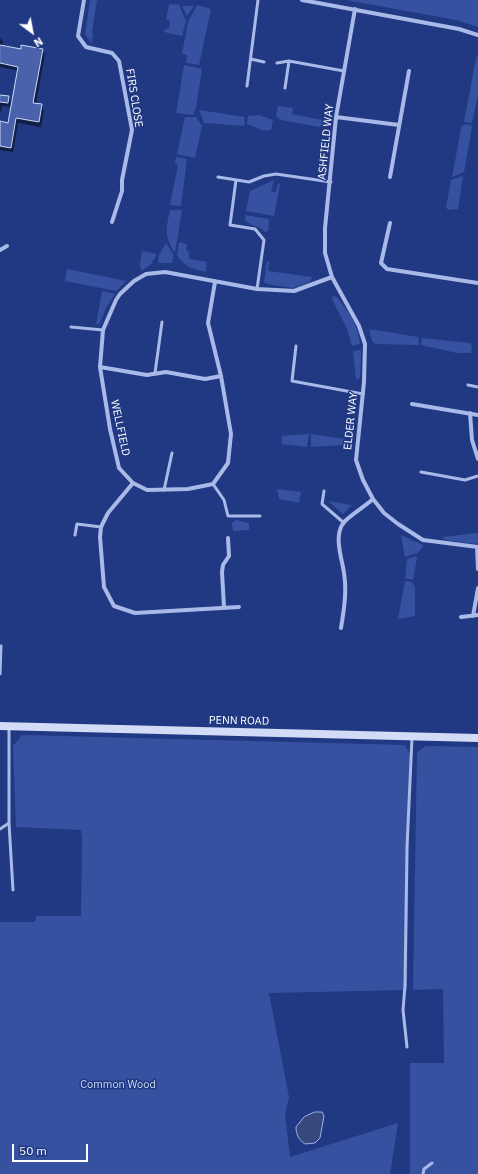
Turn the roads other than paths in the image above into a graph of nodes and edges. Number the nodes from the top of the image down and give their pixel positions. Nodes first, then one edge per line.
1 (84, 0) edge
2 (258, 0) edge
3 (302, 0) edge
4 (355, 9) junction
5 (478, 35) edge
6 (251, 59) junction
7 (289, 61) junction
8 (264, 62) dead end
9 (277, 64) dead end
10 (344, 71) junction
11 (409, 72) dead end
12 (247, 86) dead end
13 (285, 88) dead end
14 (336, 117) junction
15 (399, 125) junction
16 (218, 177) dead end
17 (390, 177) dead end
18 (236, 180) junction
19 (330, 182) junction
20 (112, 222) dead end
21 (390, 223) dead end
22 (6, 246) dead end
23 (0, 250) edge
24 (332, 277) junction
25 (215, 282) junction
26 (478, 283) edge
27 (257, 289) junction
28 (162, 322) dead end
29 (71, 327) dead end
30 (103, 330) junction
31 (296, 346) dead end
32 (100, 367) junction
33 (155, 373) junction
34 (221, 376) junction
35 (468, 385) dead end
36 (478, 387) edge
37 (363, 394) junction
38 (412, 404) dead end
39 (470, 414) junction
40 (478, 415) edge
41 (172, 453) dead end
42 (478, 459) edge
43 (421, 472) dead end
44 (478, 476) edge
45 (133, 483) junction
46 (213, 484) junction
47 (164, 490) junction
48 (324, 491) dead end
49 (373, 499) junction
50 (260, 516) dead end
51 (344, 523) junction
52 (102, 527) junction
53 (75, 534) dead end
54 (228, 538) dead end
55 (478, 547) edge
56 (478, 569) edge
57 (478, 588) edge
58 (224, 607) junction
59 (239, 607) dead end
60 (476, 616) edge
61 (461, 617) dead end
62 (341, 628) dead end
63 (0, 646) edge
64 (0, 674) edge
65 (0, 726) edge
66 (9, 726) junction
67 (412, 736) junction
68 (478, 738) edge
69 (9, 823) junction
70 (0, 829) edge
71 (13, 890) dead end
72 (407, 1046) dead end
73 (432, 1163) dead end
74 (423, 1174) edge

1 - 20 street, FIRS CLOSE
2 - 6 lane
3 - 4 street
4 - 5 street
4 - 10 street, ASHFIELD WAY
6 - 8 lane
6 - 12 lane
7 - 9 lane
7 - 10 lane
7 - 13 lane
10 - 14 street, ASHFIELD WAY
11 - 15 street
14 - 15 street
14 - 19 street, ASHFIELD WAY
15 - 17 street
16 - 18 lane
18 - 19 lane
18 - 27 lane
19 - 24 street, ASHFIELD WAY
21 - 26 street
22 - 23 street
24 - 27 street, WELLFIELD
24 - 37 street, ELDER WAY
25 - 27 street, WELLFIELD
25 - 30 street, WELLFIELD
25 - 34 street
28 - 33 lane
29 - 30 lane
30 - 32 street, WELLFIELD
31 - 37 lane
32 - 33 street
32 - 45 street, WELLFIELD
33 - 34 street
34 - 46 street
35 - 36 lane
37 - 49 street, ELDER WAY
38 - 39 street
39 - 40 street
39 - 42 street
41 - 47 lane
43 - 44 lane
45 - 47 street, WELLFIELD
45 - 52 street
46 - 47 street, WELLFIELD
46 - 50 lane
48 - 51 lane
49 - 51 street
49 - 55 street, ELDER WAY
51 - 62 street
52 - 53 lane
52 - 58 street
54 - 58 street
55 - 56 street
57 - 60 street
58 - 59 street
60 - 61 street
63 - 64 lane
65 - 66 main road, PENN ROAD
66 - 67 main road, PENN ROAD
66 - 69 lane
67 - 68 main road, PENN ROAD
67 - 72 lane
69 - 70 lane
69 - 71 lane
73 - 74 lane

